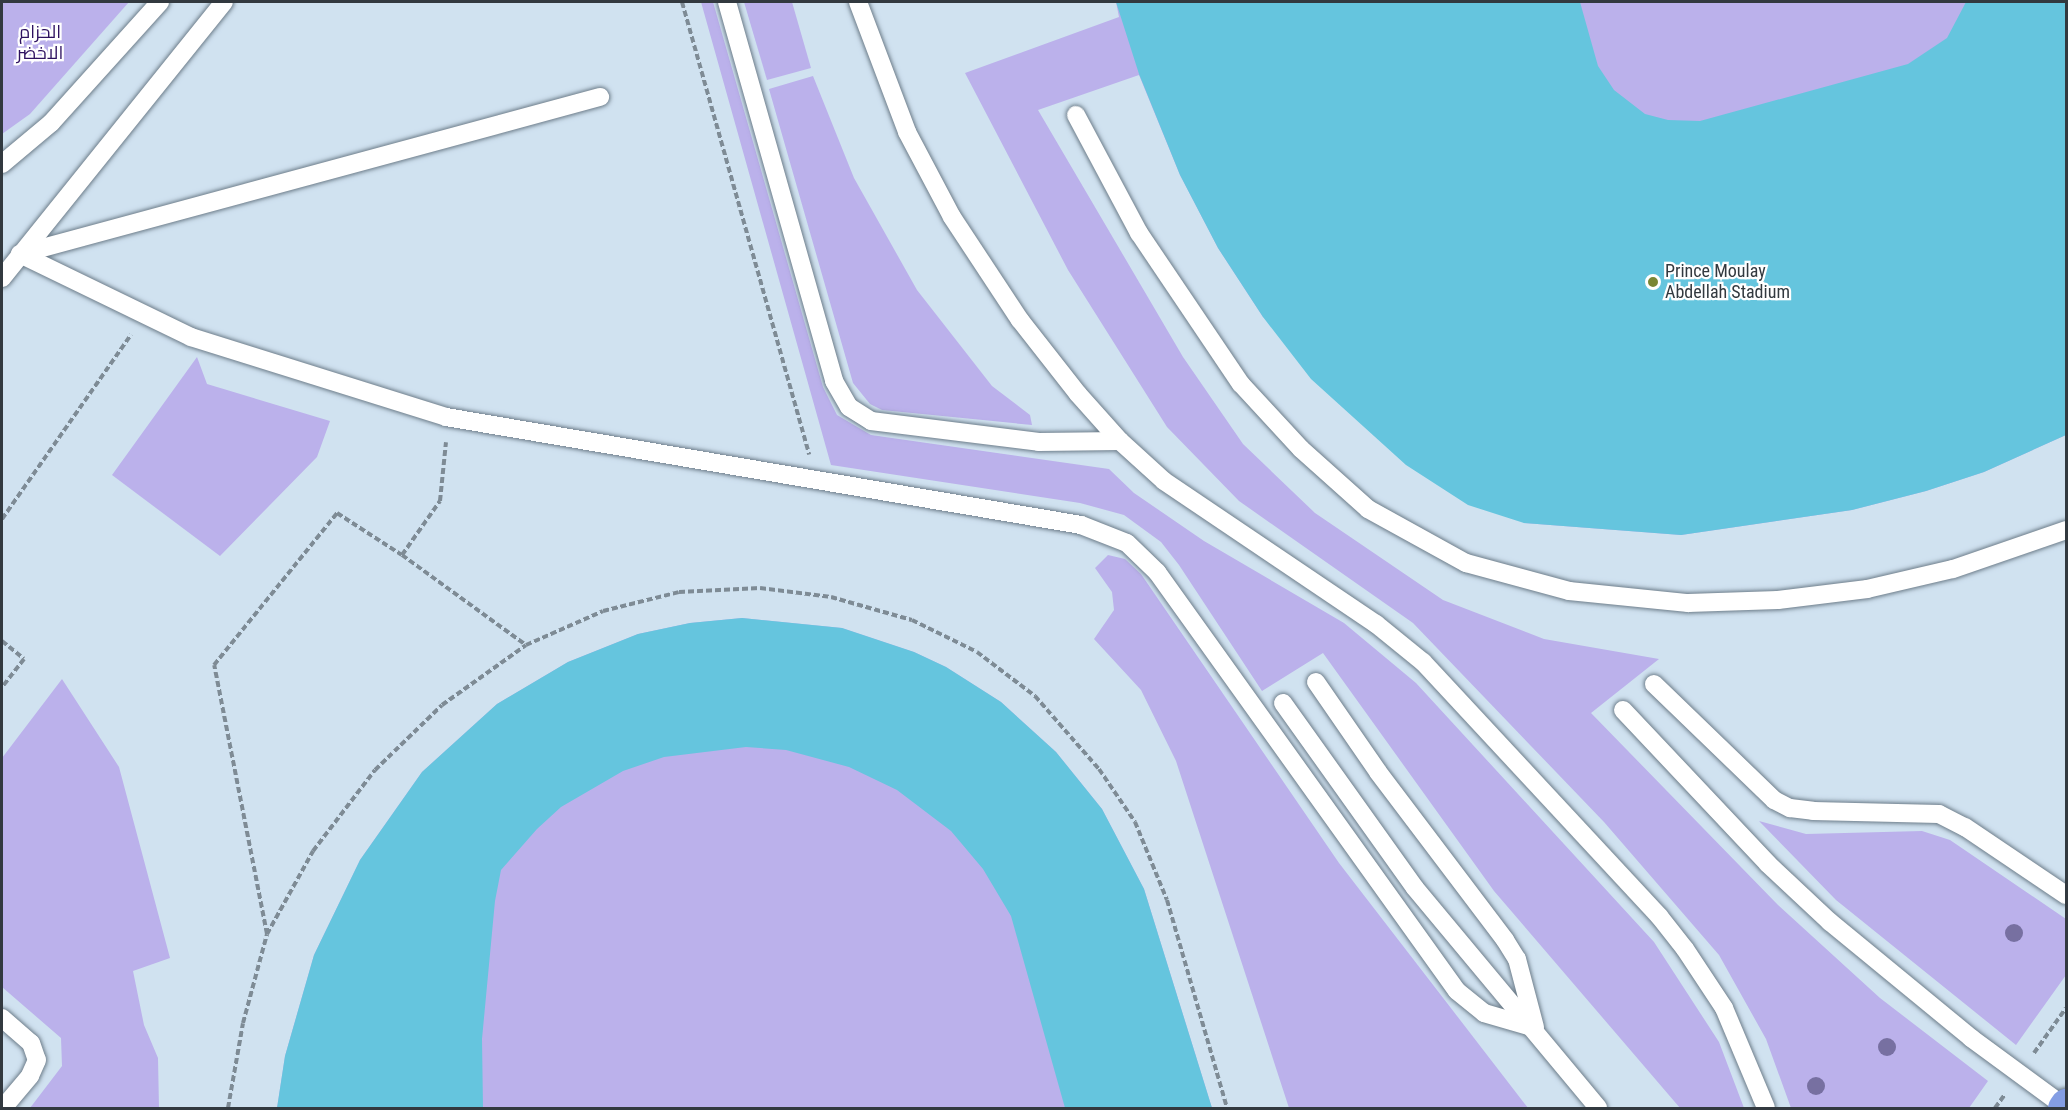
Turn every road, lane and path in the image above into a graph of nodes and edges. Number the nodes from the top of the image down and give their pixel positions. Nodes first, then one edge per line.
1 (160, 2) edge
2 (224, 2) edge
3 (682, 2) edge
4 (727, 2) edge
5 (858, 2) edge
6 (600, 97) dead end
7 (1076, 115) dead end
8 (2, 164) edge
9 (20, 254) junction
10 (2, 278) edge
11 (143, 317) junction
12 (446, 417) junction
13 (1120, 441) junction
14 (816, 478) junction
15 (2, 519) edge
16 (2067, 530) edge
17 (402, 555) junction
18 (2, 641) edge
19 (525, 645) junction
20 (1316, 682) dead end
21 (1654, 684) dead end
22 (2, 687) edge
23 (1284, 703) dead end
24 (1623, 710) dead end
25 (2067, 895) edge
26 (267, 934) junction
27 (2, 1018) edge
28 (1535, 1029) junction
29 (2065, 1107) edge
30 (3, 1108) edge
31 (228, 1108) edge
32 (1227, 1108) edge
33 (1598, 1108) edge
34 (1766, 1108) edge

1 - 8 lane
2 - 9 lane
3 - 14 path
4 - 13 lane
5 - 13 lane
6 - 9 lane
7 - 16 lane
9 - 10 lane
9 - 11 lane
11 - 12 lane
11 - 15 path
12 - 14 lane
12 - 17 path
13 - 34 lane
14 - 28 lane
17 - 19 path
17 - 26 path
18 - 22 path
19 - 26 path
19 - 32 path
20 - 28 lane
21 - 25 lane
23 - 28 lane
24 - 29 lane
26 - 31 path
27 - 30 lane
28 - 33 lane

